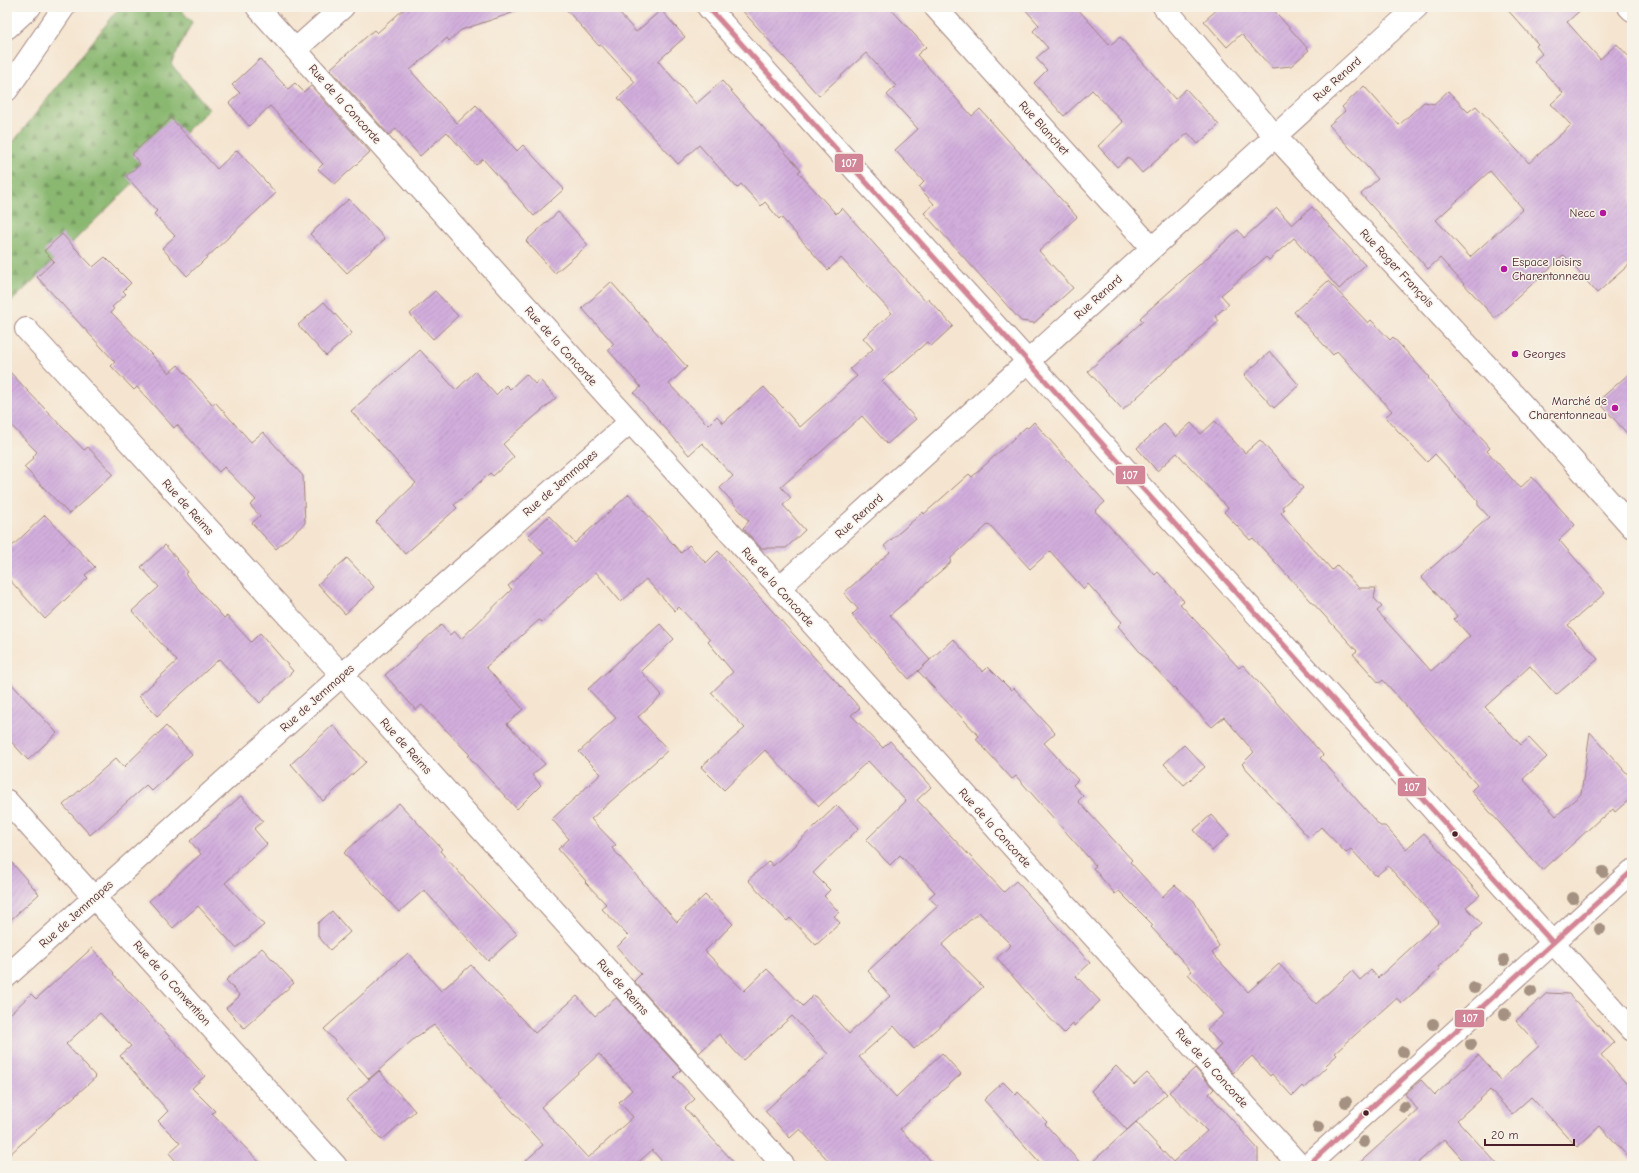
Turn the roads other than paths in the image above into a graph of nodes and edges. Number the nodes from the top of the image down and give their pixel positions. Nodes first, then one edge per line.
1 (30, 7) edge
2 (64, 7) edge
3 (257, 7) edge
4 (343, 7) edge
5 (708, 7) edge
6 (935, 7) edge
7 (1164, 7) edge
8 (1417, 7) edge
9 (1629, 7) edge
10 (1632, 10) edge
11 (7, 28) edge
12 (296, 49) junction
13 (7, 90) edge
14 (1275, 136) junction
15 (1152, 248) junction
16 (26, 329) dead end
17 (1028, 362) junction
18 (630, 422) junction
19 (1632, 528) edge
20 (779, 588) junction
21 (342, 675) junction
22 (7, 801) edge
23 (1632, 871) edge
24 (94, 898) junction
25 (1553, 943) junction
26 (7, 976) edge
27 (1632, 1030) edge
28 (336, 1166) edge
29 (784, 1166) edge
30 (1300, 1166) edge
31 (1308, 1166) edge

1 - 11 main road
2 - 13 main road
3 - 12 main road, Rue de la Concorde
4 - 12 main road
5 - 17 main road
6 - 15 main road, Rue Blanchet
7 - 14 main road, Rue Roger François
8 - 14 main road, Rue Renard
9 - 10 main road
12 - 18 main road, Rue de la Concorde
14 - 15 main road, Rue Renard
14 - 19 main road, Rue Roger François
15 - 17 main road, Rue Renard
16 - 21 main road, Rue de Reims
17 - 20 main road, Rue Renard
17 - 25 main road
18 - 20 main road, Rue de la Concorde
18 - 21 main road, Rue de Jemmapes
20 - 30 main road, Rue de la Concorde
21 - 24 main road, Rue de Jemmapes
21 - 29 main road, Rue de Reims
22 - 24 main road, Rue de la Convention
23 - 25 main road
24 - 26 main road, Rue de Jemmapes
24 - 28 main road, Rue de la Convention
25 - 27 main road
25 - 31 main road

